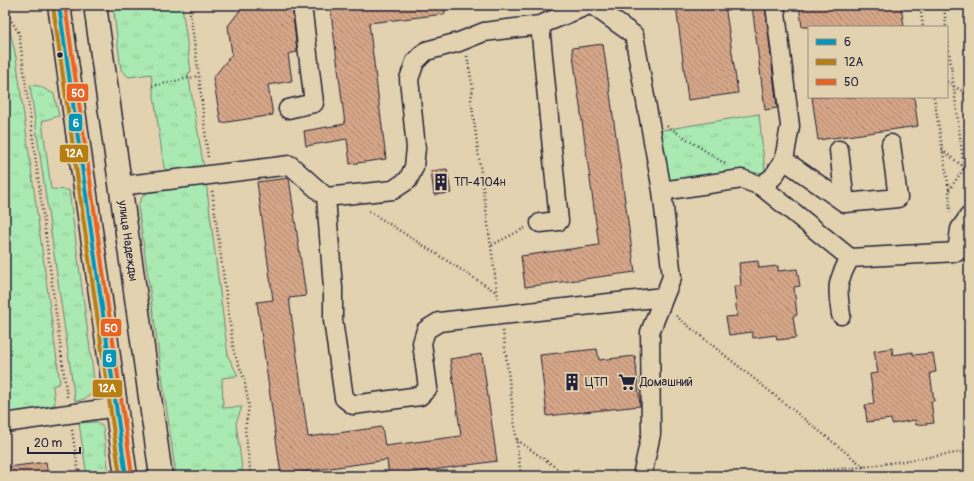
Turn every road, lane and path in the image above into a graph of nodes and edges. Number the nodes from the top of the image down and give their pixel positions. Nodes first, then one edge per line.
1 (35, 5) edge
2 (59, 5) edge
3 (95, 5) edge
4 (188, 5) edge
5 (302, 5) edge
6 (591, 5) edge
7 (775, 5) edge
8 (920, 5) edge
9 (944, 5) edge
10 (5, 7) edge
11 (5, 11) edge
12 (540, 25) junction
13 (923, 26) edge
14 (946, 26) edge
15 (465, 40) junction
16 (948, 44) edge
17 (199, 76) junction
18 (948, 83) edge
19 (152, 86) dead end
20 (952, 86) junction
21 (969, 95) edge
22 (934, 98) edge
23 (288, 109) dead end
24 (665, 125) dead end
25 (891, 144) dead end
26 (839, 150) dead end
27 (941, 150) junction
28 (784, 160) junction
29 (969, 161) edge
30 (964, 167) junction
31 (969, 171) edge
32 (210, 175) junction
33 (742, 179) junction
34 (120, 186) junction
35 (761, 186) junction
36 (948, 190) junction
37 (662, 191) junction
38 (344, 196) junction
39 (326, 197) junction
40 (845, 202) junction
41 (967, 211) edge
42 (950, 216) dead end
43 (540, 223) joint
44 (492, 245) junction
45 (850, 258) junction
46 (496, 292) junction
47 (663, 297) junction
48 (501, 314) junction
49 (841, 315) dead end
50 (116, 407) junction
51 (70, 414) junction
52 (5, 423) edge
53 (516, 440) junction
54 (969, 451) edge
55 (864, 467) junction
56 (80, 476) edge
57 (126, 476) edge
58 (161, 476) edge
59 (251, 476) edge
60 (521, 476) edge
61 (568, 476) edge
62 (642, 476) edge
63 (754, 476) edge

1 - 10 path
2 - 50 main road
3 - 34 main road, улица Надежды
4 - 17 path
5 - 23 lane
6 - 12 lane
6 - 37 lane
7 - 28 lane
8 - 13 path
9 - 14 path
11 - 51 path
12 - 15 lane
12 - 43 lane
15 - 38 lane
15 - 44 path
16 - 20 path
17 - 19 path
17 - 32 path
18 - 20 path
20 - 21 path
20 - 30 path
22 - 27 path
24 - 33 path
25 - 40 lane
26 - 40 lane
27 - 30 path
27 - 36 path
28 - 35 lane
28 - 40 lane
29 - 30 path
30 - 31 path
30 - 36 path
30 - 41 path
32 - 34 lane
32 - 39 lane
32 - 59 path
33 - 35 lane
33 - 37 lane
34 - 58 main road, улица Надежды
35 - 45 lane
36 - 42 path
37 - 47 lane
38 - 39 lane
38 - 46 path
39 - 48 lane
41 - 45 lane
43 - 44 path
44 - 46 path
45 - 49 lane
46 - 48 path
47 - 48 lane
47 - 55 path
47 - 62 lane
48 - 53 path
50 - 51 lane
50 - 57 main road
51 - 52 lane
51 - 56 path
53 - 60 path
53 - 61 path
54 - 55 path
55 - 63 path

